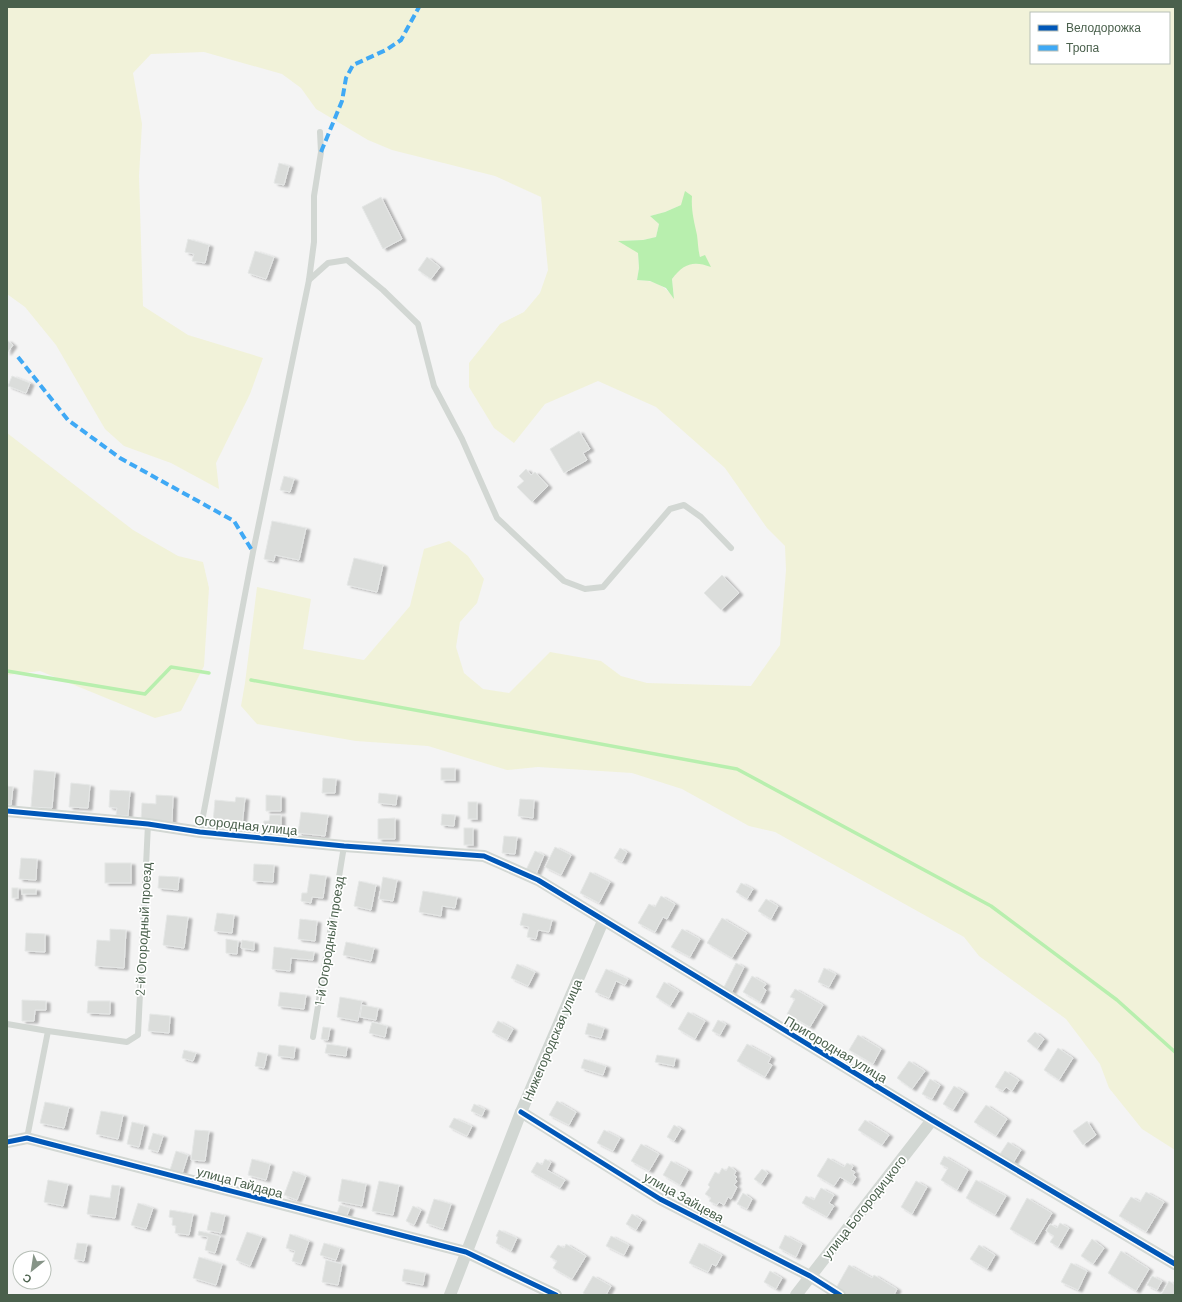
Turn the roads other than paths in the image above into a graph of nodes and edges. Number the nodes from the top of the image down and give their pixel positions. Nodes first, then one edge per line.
1 (320, 132) dead end
2 (309, 280) junction
3 (731, 548) dead end
4 (7, 811) edge
5 (148, 824) junction
6 (200, 832) junction
7 (344, 846) junction
8 (484, 856) joint
9 (603, 921) junction
10 (7, 1024) edge
11 (48, 1031) junction
12 (314, 1037) dead end
13 (521, 1112) junction
14 (932, 1120) junction
15 (27, 1138) junction
16 (7, 1142) edge
17 (466, 1252) junction
18 (1175, 1264) edge
19 (810, 1276) junction
20 (450, 1295) edge
21 (556, 1295) edge
22 (796, 1295) edge
23 (840, 1295) edge

1 - 2 lane
2 - 3 lane
2 - 6 lane
4 - 5 street, Огородная улица
5 - 6 street, Огородная улица
5 - 11 lane, 2-й Огородный проезд
6 - 7 street, Огородная улица
7 - 8 street, Огородная улица
7 - 12 lane, 1-й Огородный проезд
8 - 9 street, Пригородная улица
9 - 13 street, Нижегородская улица
9 - 14 street, Пригородная улица
10 - 11 lane
11 - 15 lane
13 - 17 street, Нижегородская улица
13 - 19 street, улица Зайцева
14 - 18 street, Пригородная улица
14 - 19 street, улица Богородицкого
15 - 16 street, улица Гайдара
15 - 17 street, улица Гайдара
17 - 20 street, Нижегородская улица
17 - 21 street, улица Гайдара
19 - 22 street, улица Богородицкого
19 - 23 street, улица Зайцева

